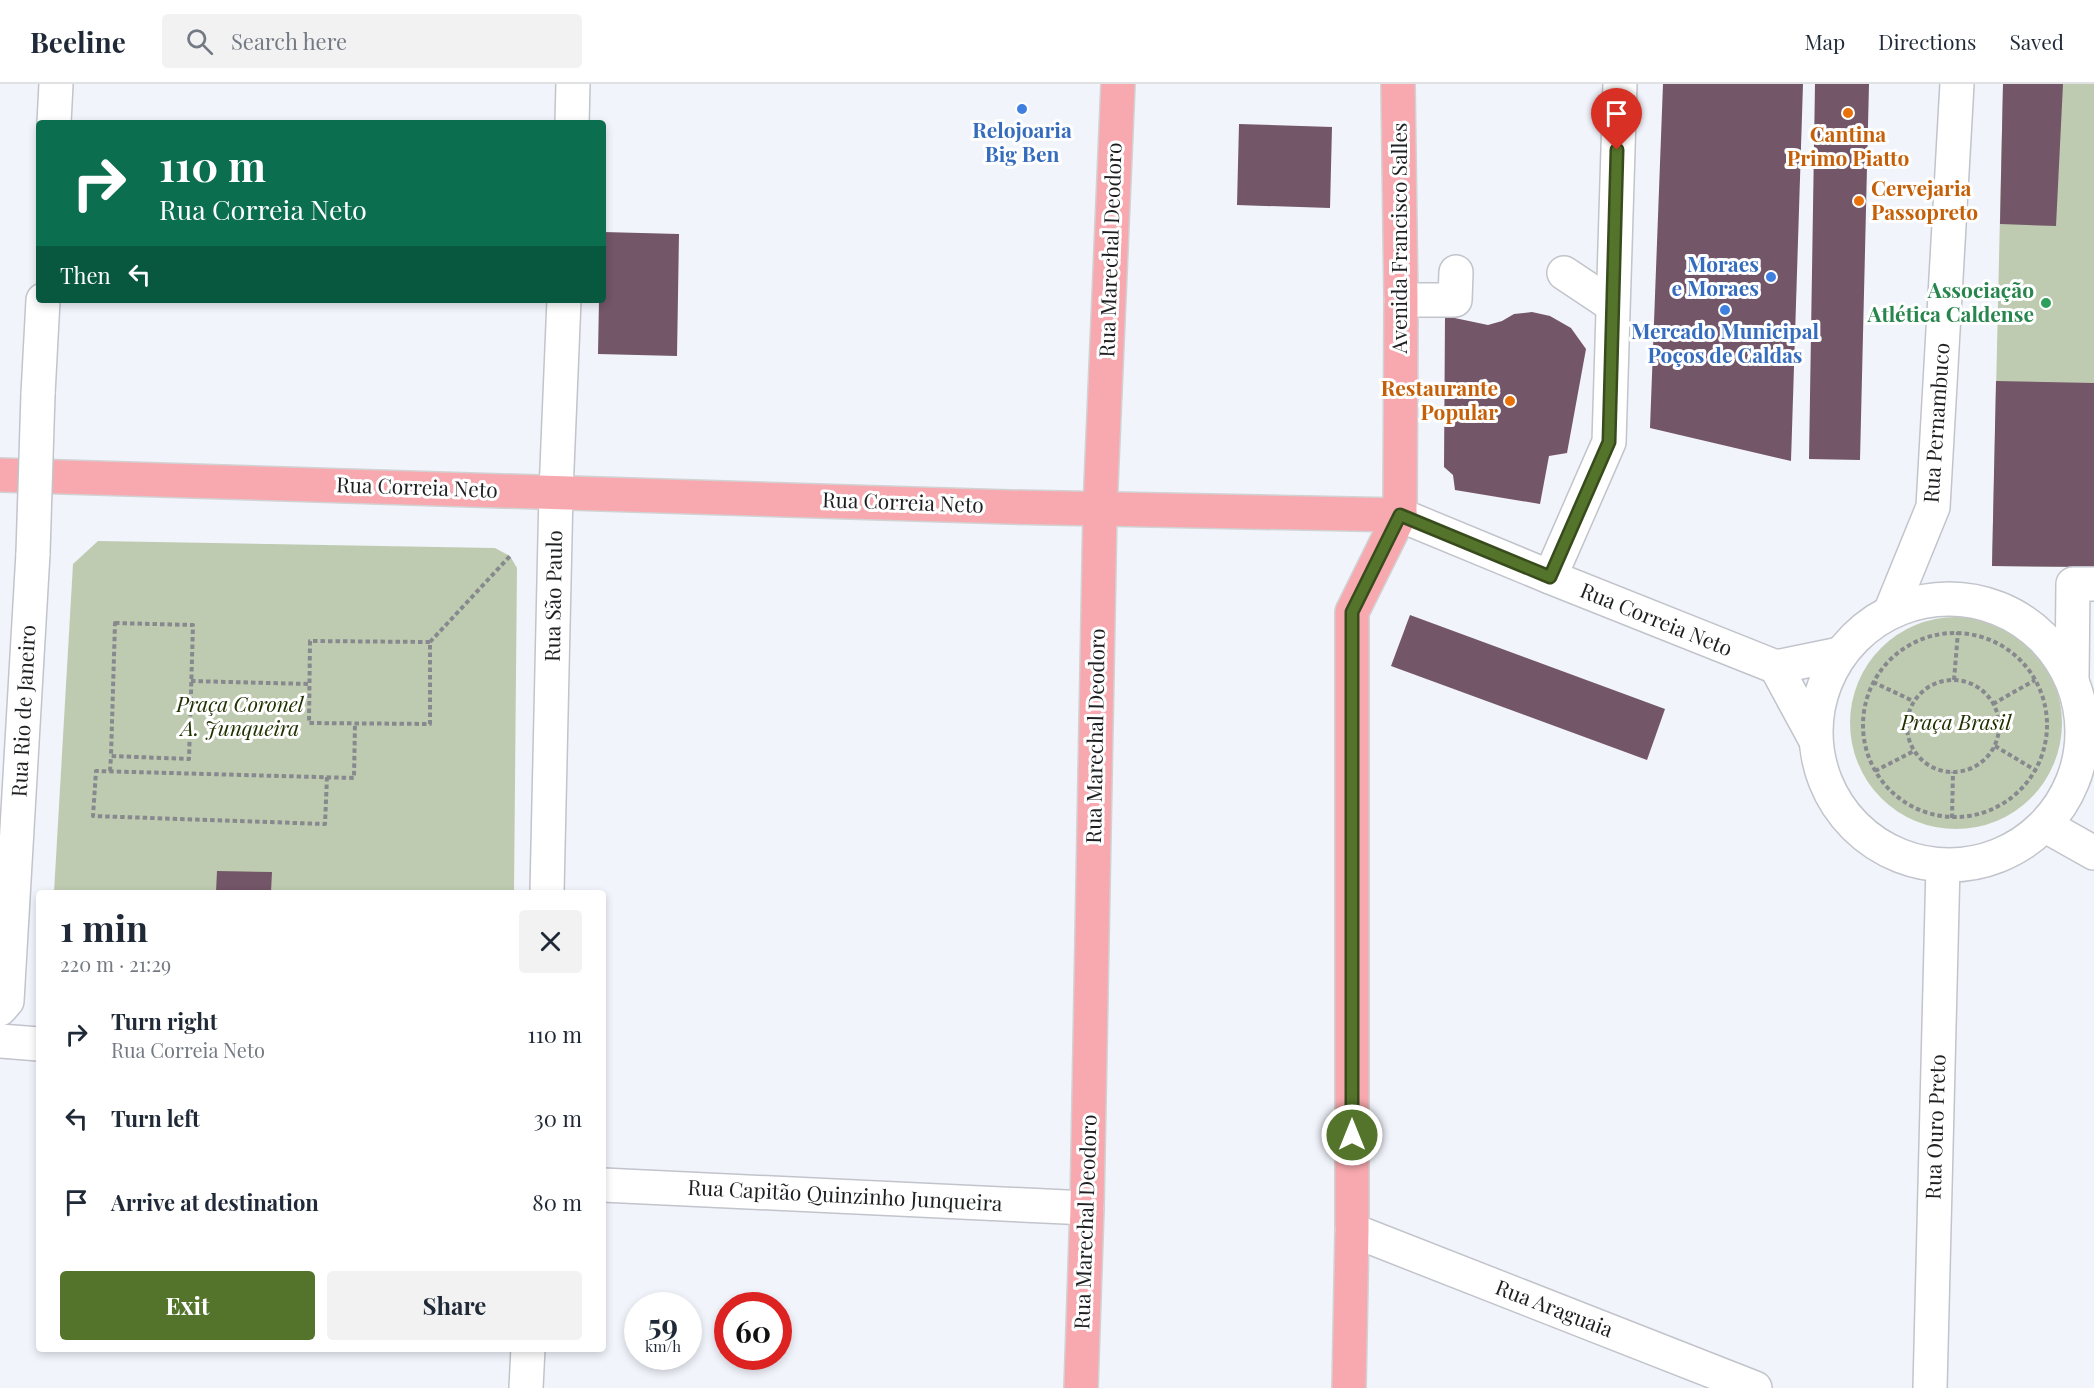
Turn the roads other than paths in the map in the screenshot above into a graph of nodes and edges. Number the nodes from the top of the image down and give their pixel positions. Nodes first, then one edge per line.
1 (56, 84) edge
2 (573, 84) edge
3 (1118, 84) edge
4 (1398, 84) edge
5 (1620, 84) edge
6 (1958, 84) edge
7 (54, 120) edge
8 (572, 120) edge
9 (1456, 272) dead end
10 (1564, 273) dead end
11 (1401, 300) junction
12 (43, 303) edge
13 (564, 303) edge
14 (1612, 305) junction
15 (0, 476) edge
16 (556, 492) junction
17 (1100, 509) junction
18 (1400, 515) junction
19 (1550, 577) junction
20 (2094, 584) edge
21 (1891, 610) junction
22 (1840, 654) junction
23 (1776, 667) junction
24 (2082, 700) edge
25 (1815, 740) junction
26 (2046, 826) junction
27 (2094, 853) edge
28 (1943, 866) junction
29 (547, 890) edge
30 (0, 1009) edge
31 (0, 1041) edge
32 (36, 1044) edge
33 (606, 1185) edge
34 (1087, 1208) junction
35 (1352, 1230) junction
36 (528, 1352) edge
37 (526, 1388) edge
38 (1081, 1388) edge
39 (1349, 1388) edge
40 (1755, 1388) edge
41 (1930, 1388) edge

1 - 7 street
2 - 8 street
3 - 17 main road, Rua Marechal Deodoro
4 - 11 main road, Avenida Francisco Salles
5 - 14 street
6 - 21 street, Rua Pernambuco
9 - 11 street
10 - 14 street
11 - 18 main road, Avenida Francisco Salles
12 - 30 street, Rua Rio de Janeiro, bridge
13 - 16 street, Rua São Paulo
14 - 19 street
15 - 16 main road, Rua Correia Neto
16 - 17 main road, Rua Correia Neto
16 - 29 street, Rua São Paulo
17 - 18 main road, Rua Correia Neto
17 - 34 main road, Rua Marechal Deodoro
18 - 19 street, Rua Correia Neto
18 - 35 main road, Avenida Francisco Salles
19 - 23 street, Rua Correia Neto
20 - 24 street
21 - 22 street
21 - 24 street
22 - 23 street
22 - 25 street
23 - 25 street
24 - 26 street
25 - 28 street
26 - 27 street
26 - 28 street
28 - 41 street, Rua Ouro Preto
31 - 32 street
33 - 34 street, Rua Capitão Quinzinho Junqueira
34 - 38 main road, Rua Marechal Deodoro
35 - 39 main road, Avenida Francisco Salles
35 - 40 street, Rua Araguaia
36 - 37 street

